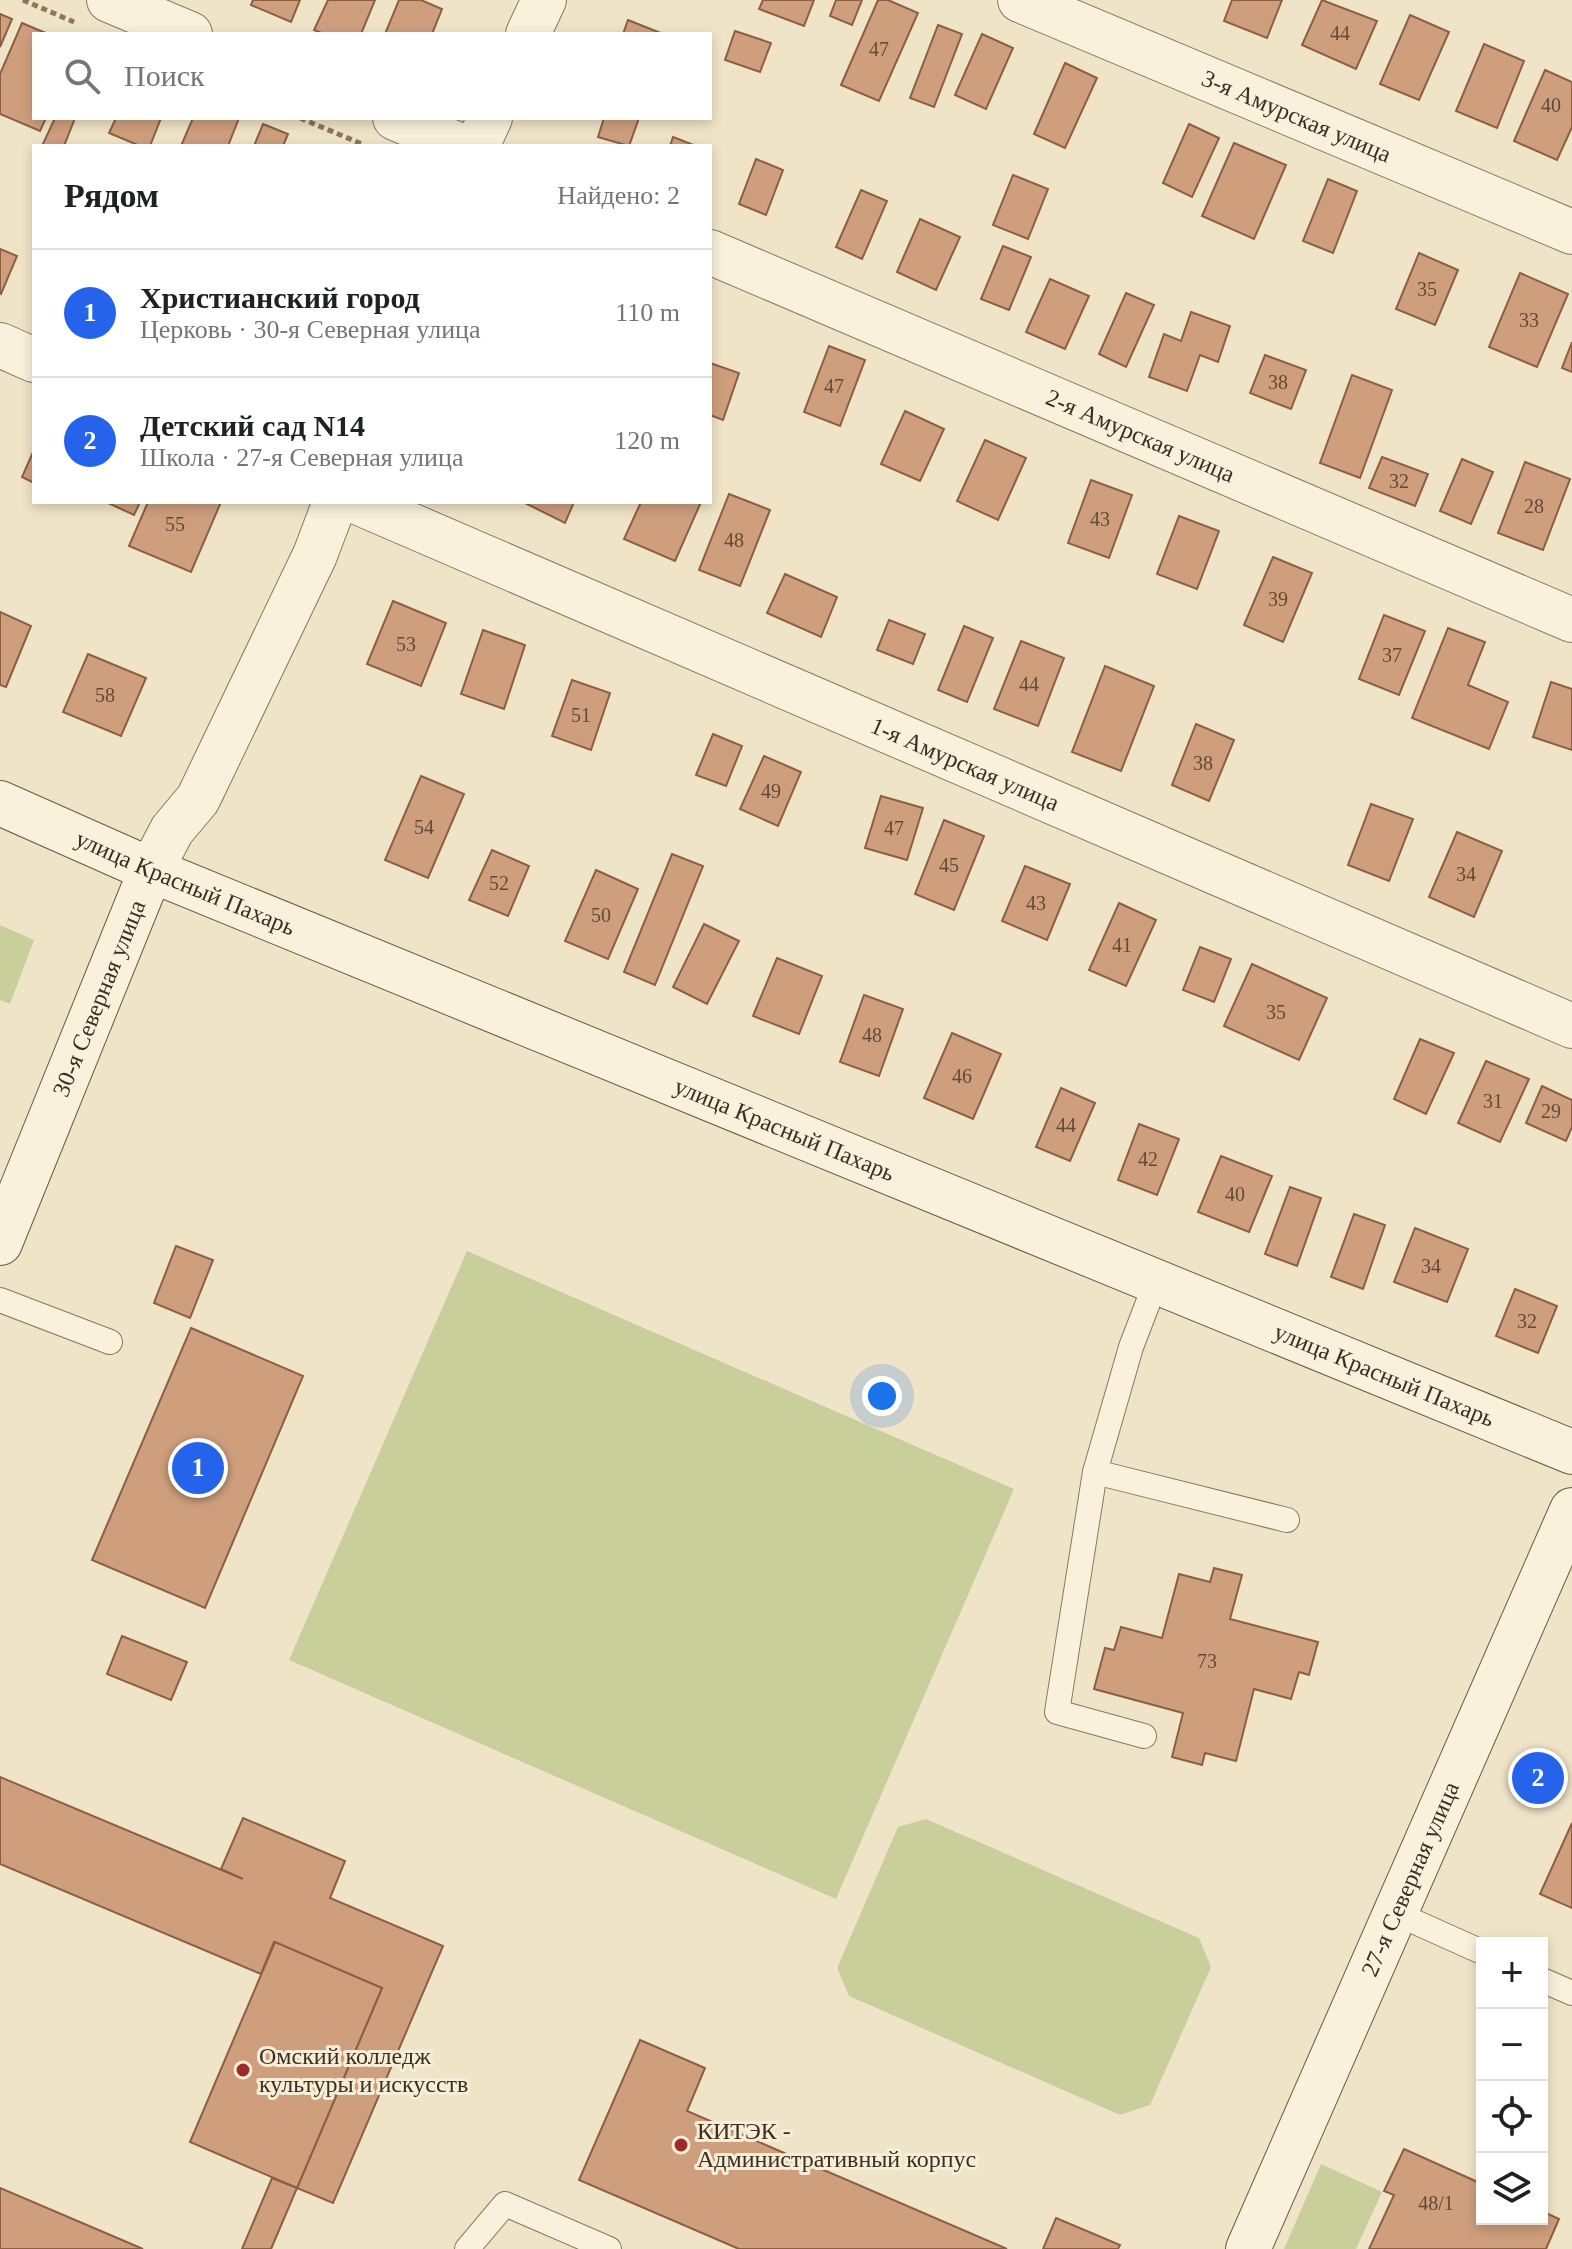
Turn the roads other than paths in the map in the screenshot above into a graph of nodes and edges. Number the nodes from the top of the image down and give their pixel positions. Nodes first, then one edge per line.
1 (544, 0) edge
2 (1020, 0) edge
3 (92, 11) edge
4 (181, 32) edge
5 (529, 32) edge
6 (400, 120) edge
7 (489, 120) edge
8 (456, 144) edge
9 (478, 144) edge
10 (1572, 232) edge
11 (712, 253) edge
12 (0, 345) edge
13 (32, 359) edge
14 (334, 504) edge
15 (362, 504) edge
16 (1572, 620) edge
17 (0, 803) edge
18 (151, 870) junction
19 (1572, 1026) edge
20 (0, 1243) edge
21 (1156, 1282) junction
22 (0, 1300) edge
23 (110, 1342) dead end
24 (1572, 1452) edge
25 (1095, 1472) junction
26 (1572, 1510) edge
27 (1287, 1520) dead end
28 (1144, 1736) dead end
29 (1395, 1913) junction
30 (1476, 1949) edge
31 (1548, 1983) edge
32 (1572, 1993) edge
33 (467, 2249) edge
34 (609, 2249) edge
35 (1248, 2249) edge

1 - 5 street
2 - 10 street, 3-я Амурская улица
3 - 4 street
6 - 8 street
7 - 9 street
11 - 16 street, 2-я Амурская улица
12 - 13 street
14 - 18 street, 30-я Северная улица
15 - 19 street, 1-я Амурская улица
17 - 18 street, улица Красный Пахарь
18 - 20 street, 30-я Северная улица
18 - 21 street, улица Красный Пахарь
21 - 24 street, улица Красный Пахарь
21 - 25 lane
22 - 23 lane
25 - 27 lane
25 - 28 lane
26 - 29 street, 27-я Северная улица
29 - 30 lane
29 - 35 street, 27-я Северная улица
31 - 32 lane
33 - 34 lane

